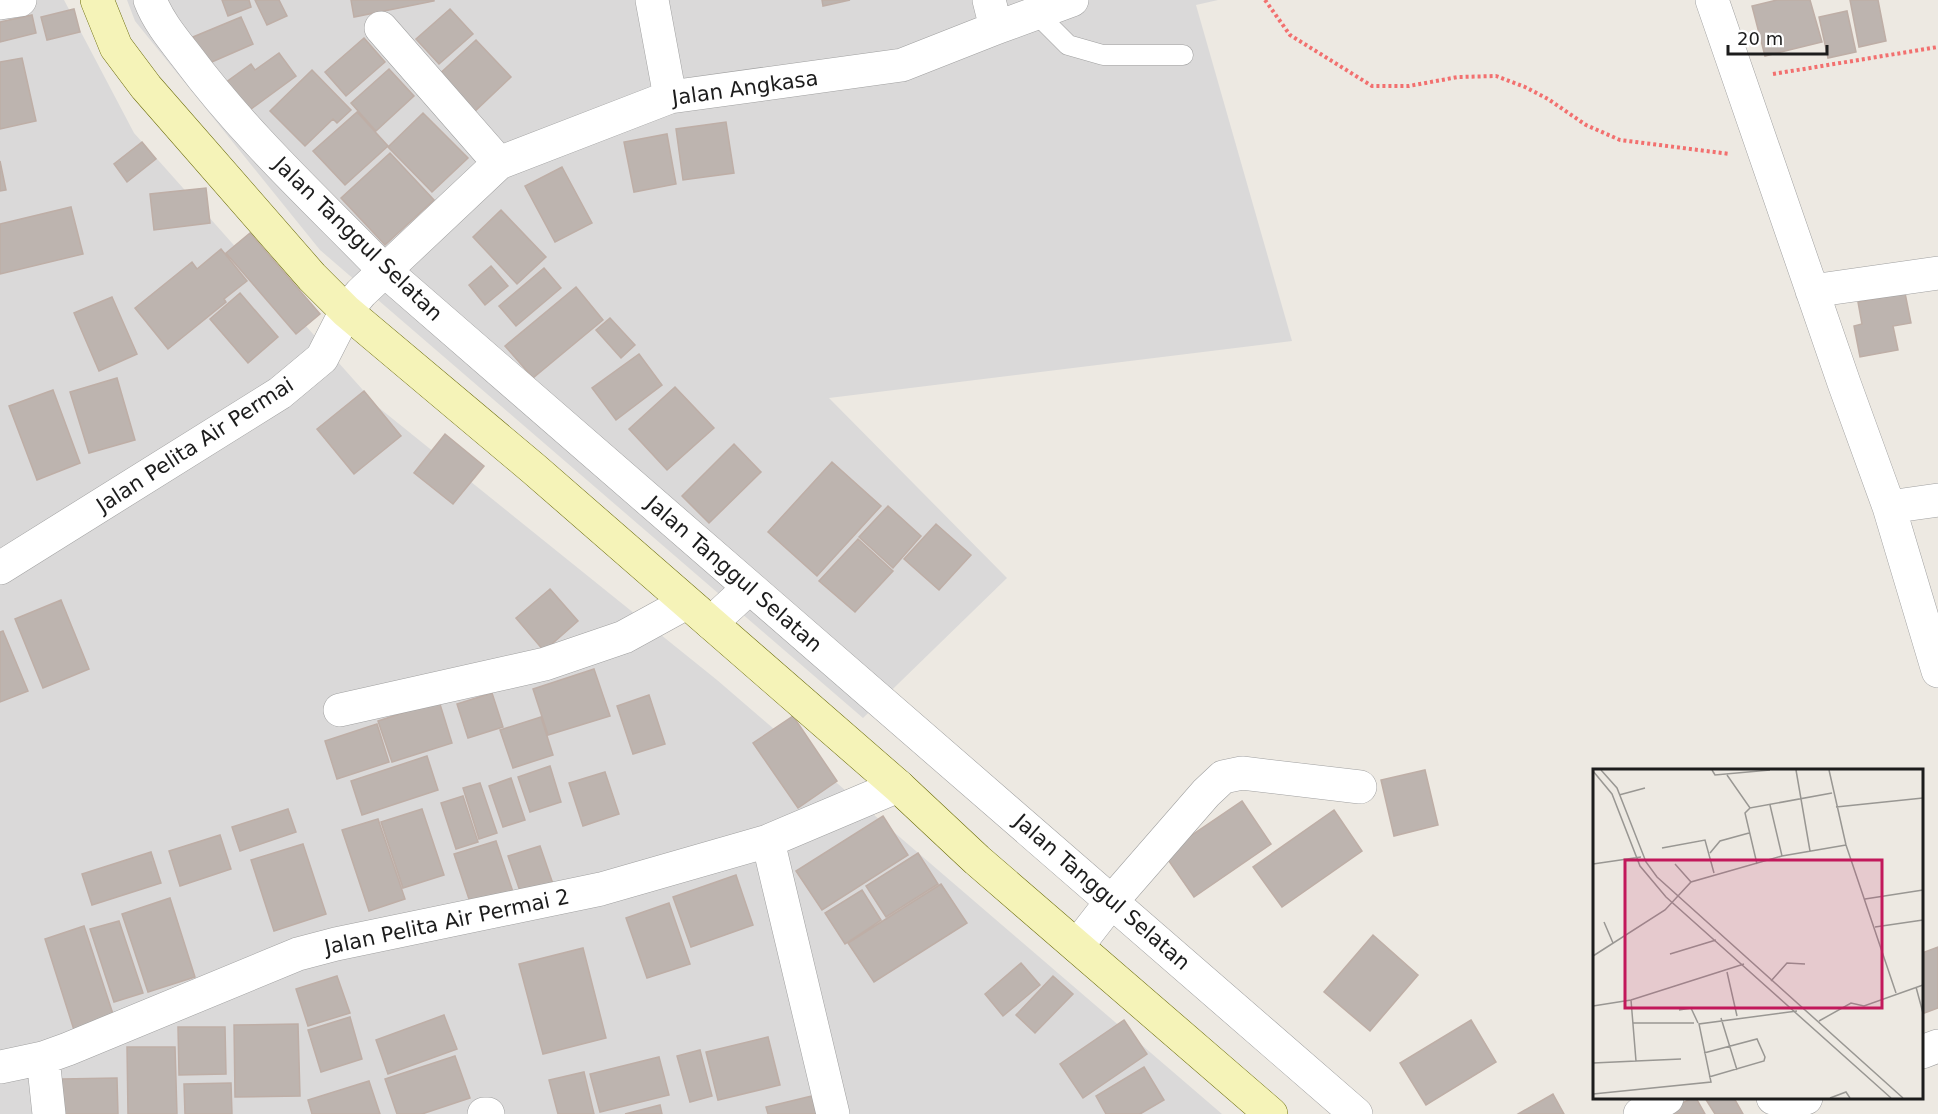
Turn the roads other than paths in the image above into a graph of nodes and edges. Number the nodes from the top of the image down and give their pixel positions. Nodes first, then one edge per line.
1 (20, 0) edge
2 (97, 0) edge
3 (150, 0) edge
4 (652, 0) edge
5 (1072, 0) edge
6 (1712, 0) edge
7 (0, 3) edge
8 (1036, 13) junction
9 (992, 14) edge
10 (381, 28) dead end
11 (1183, 55) dead end
12 (670, 97) junction
13 (499, 163) junction
14 (1938, 273) edge
15 (367, 288) junction
16 (1812, 291) junction
17 (1938, 500) edge
18 (1889, 507) junction
19 (0, 568) edge
20 (749, 588) junction
21 (698, 613) junction
22 (1938, 671) edge
23 (339, 710) dead end
24 (898, 786) junction
25 (1360, 787) dead end
26 (768, 841) junction
27 (1112, 901) junction
28 (1077, 946) junction
29 (1938, 1046) edge
30 (1923, 1052) edge
31 (43, 1058) junction
32 (0, 1067) edge
33 (1665, 1099) edge
34 (1779, 1099) edge
35 (1801, 1099) edge
36 (49, 1114) edge
37 (834, 1114) edge
38 (1271, 1114) edge
39 (1356, 1114) edge
40 (1640, 1114) edge

1 - 7 street
2 - 15 street, Jalan Tanggul Selatan
3 - 15 street, Jalan Tanggul Selatan
4 - 12 street
5 - 8 street, Jalan Angkasa
6 - 16 street
8 - 9 street, Jalan Angkasa
8 - 11 lane
9 - 12 street, Jalan Angkasa
10 - 13 street
12 - 13 street, Jalan Angkasa
13 - 15 street, Jalan Angkasa
14 - 16 street
15 - 19 street, Jalan Pelita Air Permai
15 - 20 street, Jalan Tanggul Selatan
15 - 21 street, Jalan Tanggul Selatan
16 - 18 street
17 - 18 street
18 - 22 street
20 - 21 street
20 - 27 street, Jalan Tanggul Selatan
21 - 23 street
21 - 24 street, Jalan Tanggul Selatan
24 - 26 street, Jalan Pelita Air Permai 2
24 - 28 street, Jalan Tanggul Selatan
25 - 27 street
26 - 31 street, Jalan Pelita Air Permai 2
26 - 37 street
27 - 28 street
27 - 39 street, Jalan Tanggul Selatan
28 - 38 street, Jalan Tanggul Selatan
29 - 30 street
31 - 32 street, Jalan Pelita Air Permai 2
31 - 36 street
33 - 40 street
34 - 35 street

